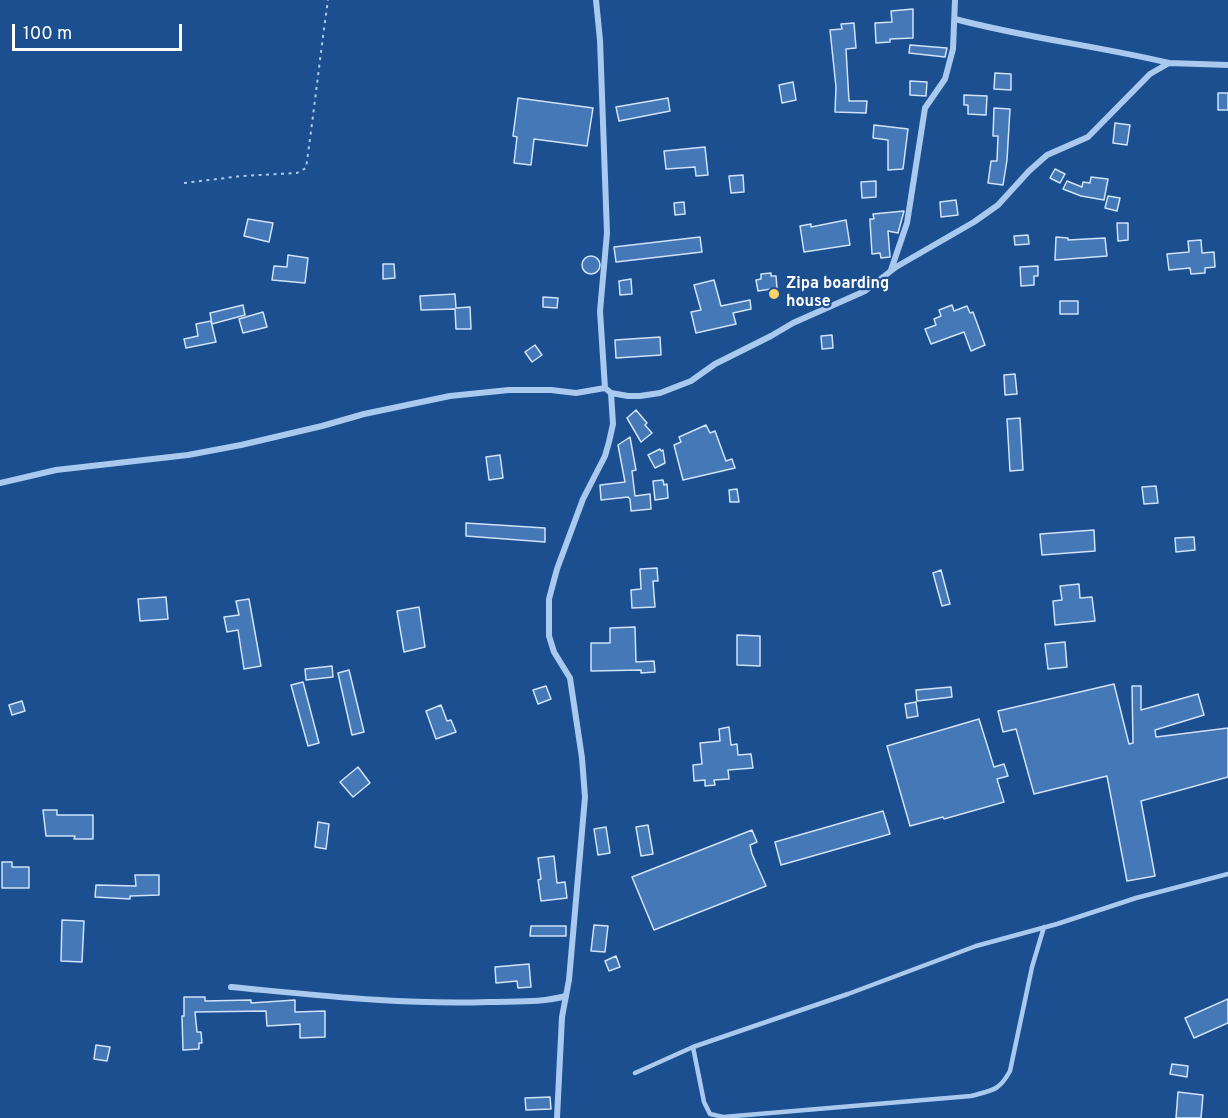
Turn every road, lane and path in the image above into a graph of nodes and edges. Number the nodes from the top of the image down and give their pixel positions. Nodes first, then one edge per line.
1 (328, 0) edge
2 (596, 0) edge
3 (955, 0) edge
4 (955, 19) junction
5 (1169, 63) junction
6 (1228, 65) edge
7 (184, 183) dead end
8 (891, 271) junction
9 (605, 388) junction
10 (611, 393) junction
11 (0, 483) edge
12 (1228, 873) edge
13 (1044, 927) junction
14 (231, 987) dead end
15 (566, 996) junction
16 (693, 1047) junction
17 (635, 1073) dead end
18 (557, 1118) edge

1 - 7 path
2 - 9 street
3 - 4 street
4 - 5 street
4 - 8 street
5 - 6 street
5 - 8 street
8 - 10 street
9 - 10 street
9 - 11 street
10 - 15 street
12 - 13 lane
13 - 16 lane
13 - 16 lane
14 - 15 street
15 - 18 street
16 - 17 lane

